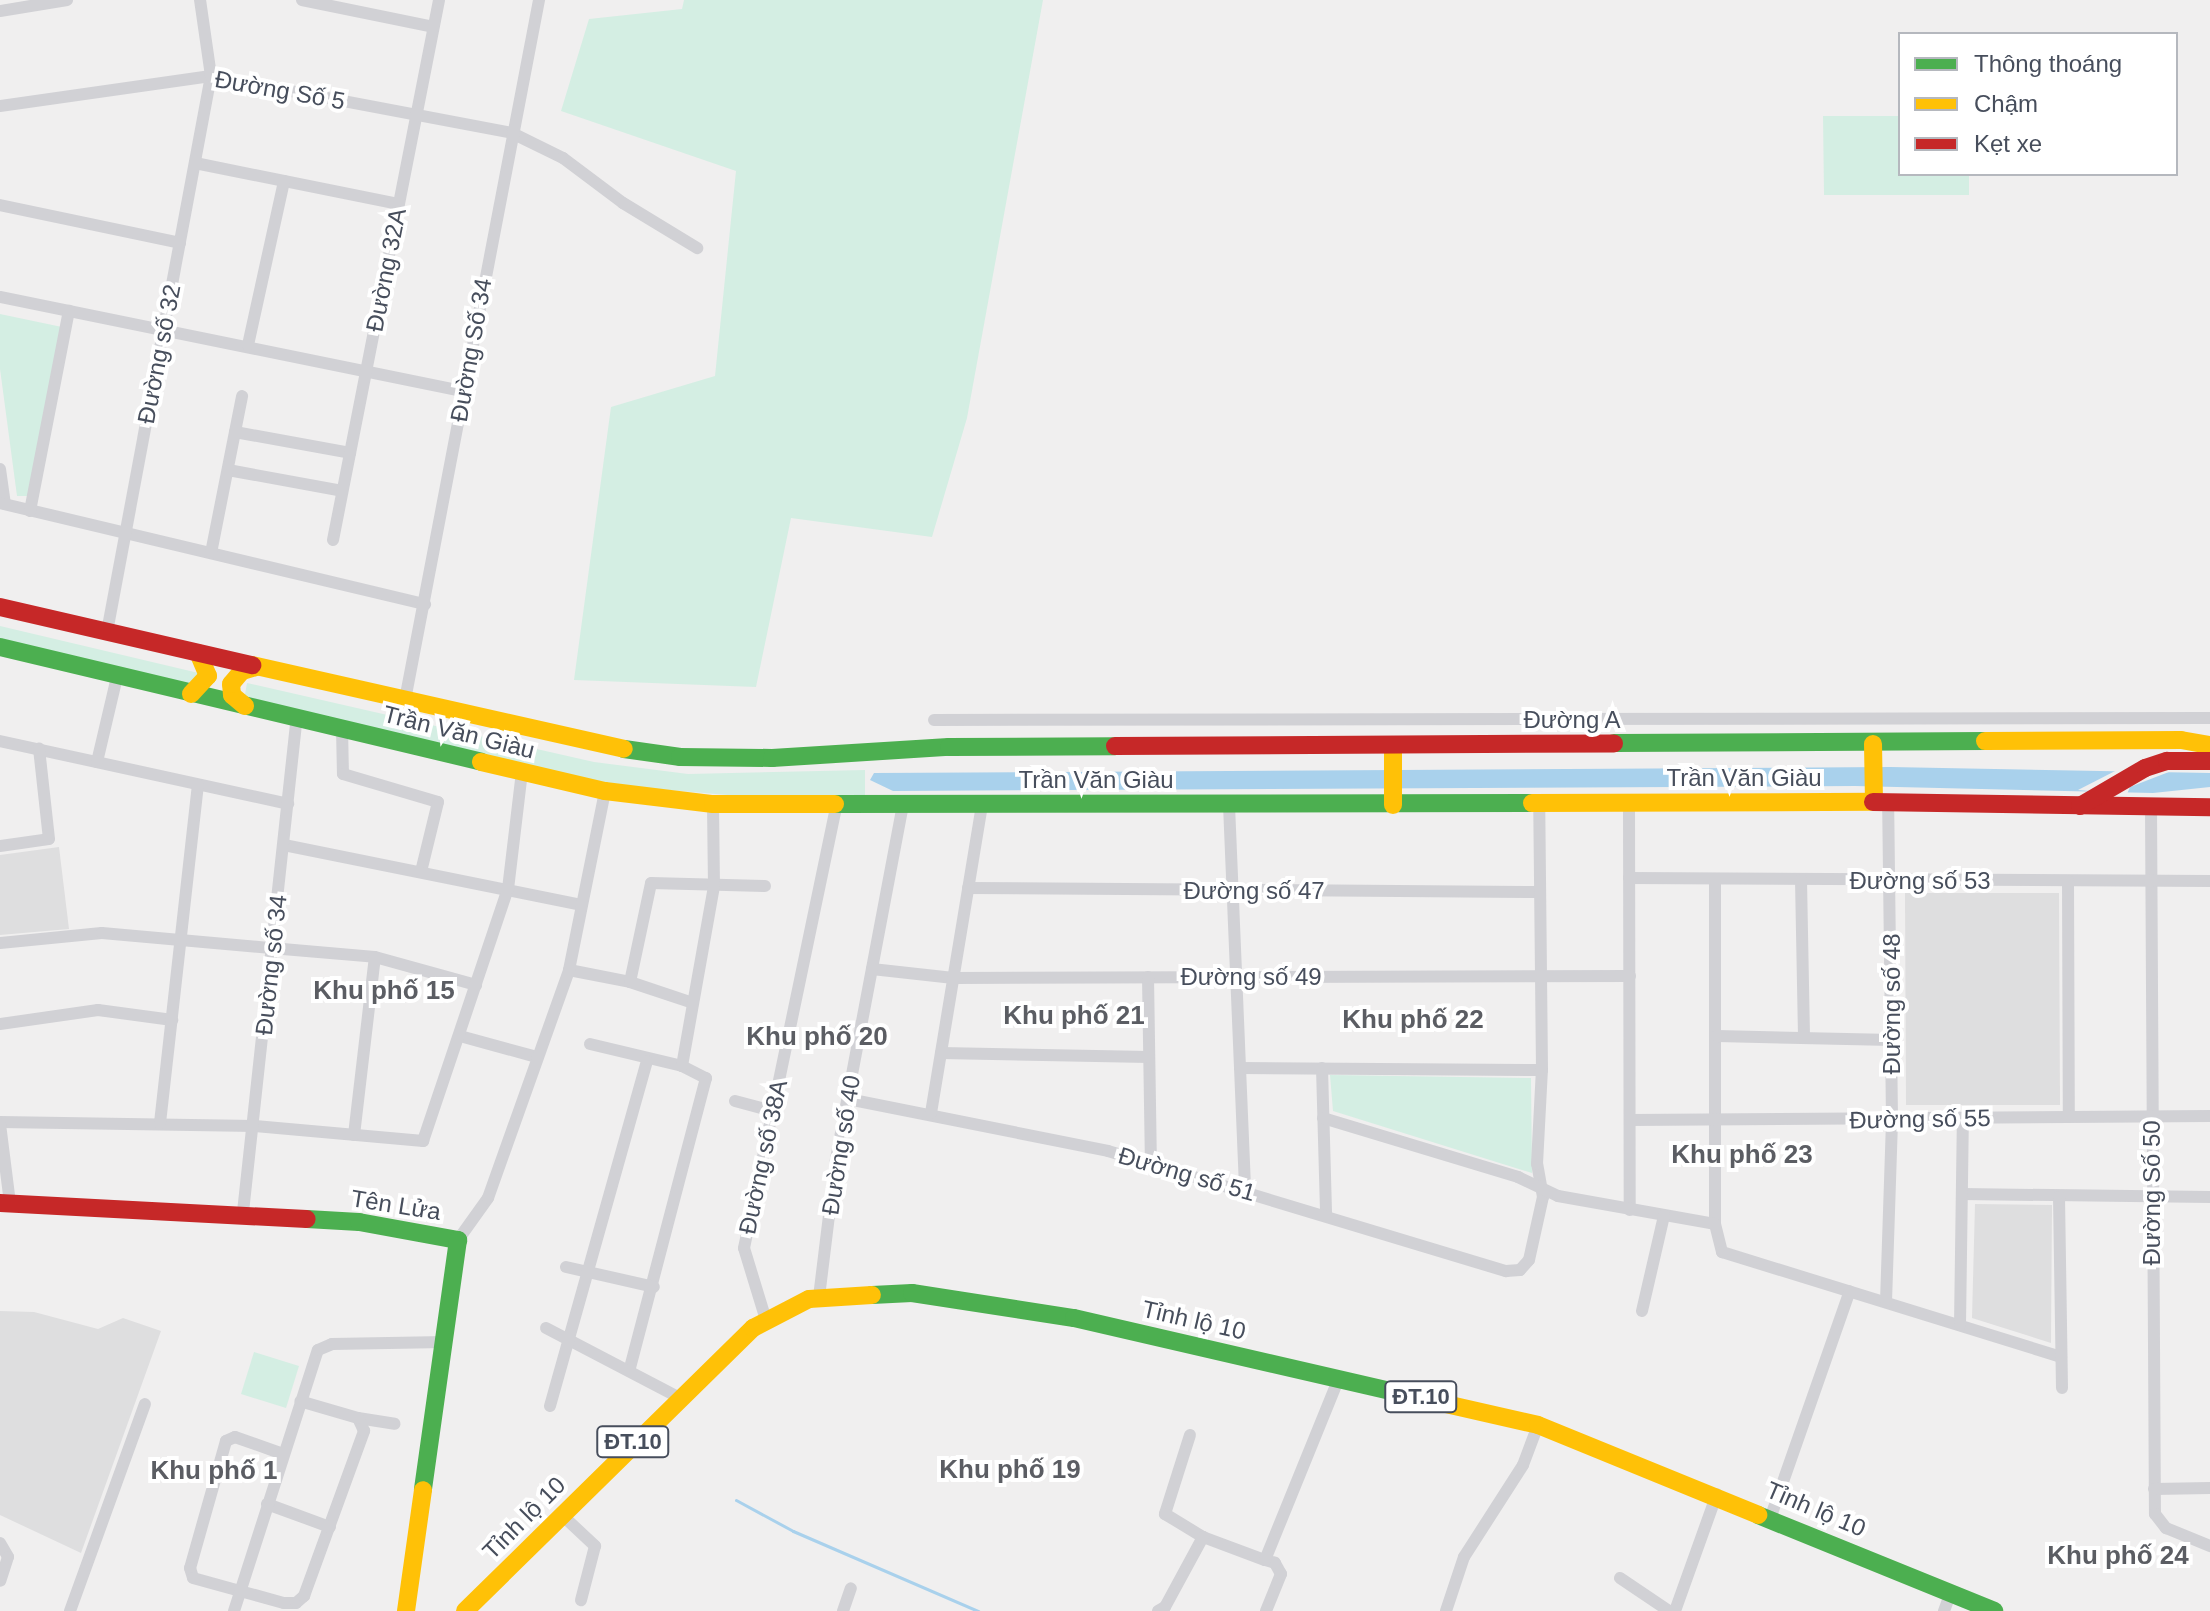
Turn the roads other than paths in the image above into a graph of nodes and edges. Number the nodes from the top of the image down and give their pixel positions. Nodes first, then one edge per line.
1 (67, 0) edge
2 (200, 0) edge
3 (302, 0) edge
4 (439, 0) edge
5 (539, 0) edge
6 (18, 4) edge
7 (349, 5) edge
8 (0, 11) edge
9 (433, 27) junction
10 (211, 76) junction
11 (0, 106) edge
12 (416, 115) junction
13 (512, 133) junction
14 (195, 163) junction
15 (284, 181) junction
16 (398, 204) junction
17 (0, 205) edge
18 (180, 243) junction
19 (697, 248) dead end
20 (0, 297) edge
21 (69, 311) junction
22 (164, 328) junction
23 (248, 345) junction
24 (366, 369) junction
25 (463, 391) junction
26 (242, 396) dead end
27 (235, 432) junction
28 (350, 453) junction
29 (0, 469) edge
30 (228, 470) junction
31 (342, 491) junction
32 (3, 503) edge
33 (30, 511) junction
34 (125, 533) junction
35 (333, 540) dead end
36 (211, 553) junction
37 (425, 604) junction
38 (0, 607) edge
39 (107, 632) junction
40 (0, 647) edge
41 (198, 653) junction
42 (256, 667) junction
43 (117, 677) junction
44 (191, 694) junction
45 (405, 700) junction
46 (245, 706) junction
47 (297, 718) junction
48 (2210, 718) edge
49 (934, 720) dead end
50 (342, 728) junction
51 (2210, 736) edge
52 (0, 741) edge
53 (2184, 741) junction
54 (1873, 744) junction
55 (2210, 745) edge
56 (39, 749) junction
57 (1393, 752) junction
58 (2210, 761) edge
59 (97, 762) junction
60 (522, 772) junction
61 (198, 785) junction
62 (605, 791) junction
63 (1393, 799) junction
64 (1881, 802) junction
65 (1539, 803) junction
66 (1629, 803) junction
67 (288, 804) junction
68 (713, 804) junction
69 (837, 804) junction
70 (903, 804) junction
71 (982, 804) junction
72 (1229, 805) junction
73 (2080, 806) junction
74 (2151, 807) junction
75 (2210, 807) edge
76 (284, 845) junction
77 (0, 846) edge
78 (421, 872) junction
79 (1629, 878) junction
80 (1715, 879) junction
81 (1801, 880) junction
82 (2151, 880) junction
83 (1892, 881) junction
84 (2068, 881) junction
85 (2210, 881) edge
86 (765, 886) dead end
87 (714, 887) junction
88 (968, 888) junction
89 (508, 889) junction
90 (1233, 892) junction
91 (1540, 892) junction
92 (581, 905) junction
93 (181, 940) junction
94 (0, 943) edge
95 (271, 948) junction
96 (375, 957) junction
97 (872, 969) junction
98 (569, 970) junction
99 (1541, 976) junction
100 (1630, 976) junction
101 (1148, 977) junction
102 (1236, 977) junction
103 (954, 978) junction
104 (630, 982) junction
105 (476, 985) junction
106 (693, 1003) junction
107 (172, 1020) junction
108 (0, 1024) edge
109 (460, 1036) junction
110 (1717, 1036) junction
111 (1804, 1038) junction
112 (1892, 1040) junction
113 (590, 1044) dead end
114 (941, 1053) junction
115 (537, 1057) junction
116 (1149, 1057) junction
117 (647, 1061) junction
118 (682, 1066) junction
119 (1240, 1068) junction
120 (1322, 1068) junction
121 (1542, 1070) junction
122 (848, 1099) junction
123 (735, 1101) dead end
124 (773, 1111) junction
125 (931, 1113) junction
126 (2210, 1116) edge
127 (2069, 1117) junction
128 (2152, 1117) junction
129 (1323, 1118) junction
130 (1963, 1118) junction
131 (1892, 1119) junction
132 (1630, 1120) junction
133 (1714, 1121) junction
134 (0, 1123) edge
135 (160, 1123) junction
136 (255, 1126) junction
137 (354, 1135) junction
138 (1151, 1162) junction
139 (1245, 1190) junction
140 (1543, 1190) junction
141 (1962, 1194) junction
142 (2059, 1197) junction
143 (2152, 1197) junction
144 (2210, 1197) edge
145 (5, 1203) edge
146 (1630, 1210) junction
147 (243, 1212) junction
148 (1326, 1214) junction
149 (1664, 1216) junction
150 (1715, 1224) junction
151 (458, 1240) junction
152 (566, 1267) dead end
153 (591, 1272) junction
154 (654, 1287) junction
155 (1850, 1291) junction
156 (819, 1297) junction
157 (1886, 1302) junction
158 (1642, 1311) dead end
159 (766, 1320) junction
160 (1960, 1325) junction
161 (546, 1328) dead end
162 (569, 1338) junction
163 (445, 1342) junction
164 (2061, 1357) junction
165 (630, 1368) junction
166 (1339, 1378) junction
167 (2062, 1388) dead end
168 (678, 1397) junction
169 (300, 1401) junction
170 (145, 1404) dead end
171 (550, 1406) dead end
172 (358, 1418) junction
173 (395, 1424) dead end
174 (1538, 1425) junction
175 (1190, 1435) dead end
176 (283, 1454) junction
177 (2210, 1488) edge
178 (2154, 1489) junction
179 (1717, 1494) junction
180 (267, 1504) junction
181 (561, 1514) junction
182 (1771, 1516) junction
183 (330, 1527) junction
184 (1203, 1537) junction
185 (0, 1543) edge
186 (2210, 1546) edge
187 (1265, 1560) junction
188 (1620, 1578) dead end
189 (0, 1581) edge
190 (851, 1588) dead end
191 (239, 1592) junction
192 (1951, 1592) junction
193 (581, 1600) dead end
194 (70, 1611) edge
195 (234, 1611) edge
196 (406, 1611) edge
197 (465, 1611) edge
198 (843, 1611) edge
199 (1158, 1611) edge
200 (1266, 1611) edge
201 (1446, 1611) edge
202 (1672, 1611) edge
203 (1944, 1611) edge
204 (1994, 1611) edge

1 - 6 street
2 - 10 street
3 - 7 street
4 - 9 street, Đường 32A
5 - 13 street, Đường Số 34
6 - 8 street
7 - 9 street
9 - 12 street, Đường 32A
10 - 11 street, Đường Số 5
10 - 12 street, Đường Số 5
10 - 14 street, Đường số 32
12 - 13 street, Đường Số 5
12 - 16 street, Đường 32A
13 - 19 street
13 - 25 street, Đường Số 34
14 - 15 street
14 - 18 street, Đường số 32
15 - 16 street
15 - 23 street
16 - 24 street, Đường 32A
17 - 18 street
18 - 22 street, Đường số 32
20 - 21 street
21 - 22 street
21 - 33 street
22 - 23 street
22 - 34 street, Đường số 32
23 - 24 street
24 - 25 street
24 - 28 street, Đường 32A
25 - 37 street, Đường Số 34
26 - 27 street
27 - 28 street
27 - 30 street
28 - 31 street, Đường 32A
29 - 32 street
30 - 31 street
30 - 36 street
31 - 35 street, Đường 32A
32 - 33 street
33 - 34 street
34 - 36 street
34 - 39 street, Đường số 32
36 - 37 street
37 - 45 street, Đường Số 34
38 - 39 main road, Trần Văn Giàu
39 - 41 main road, Trần Văn Giàu
40 - 43 main road, Trần Văn Giàu
41 - 42 main road, Trần Văn Giàu
41 - 44 main road
42 - 45 main road, Trần Văn Giàu
42 - 46 main road
43 - 44 main road, Trần Văn Giàu
43 - 59 street
44 - 46 main road, Trần Văn Giàu
45 - 57 main road, Trần Văn Giàu
46 - 47 main road, Trần Văn Giàu
47 - 50 main road, Trần Văn Giàu
47 - 67 street, Đường số 34
48 - 49 street, Đường A
50 - 60 main road, Trần Văn Giàu
50 - 78 street
51 - 53 main road, Trần Văn Giàu
52 - 56 street
53 - 54 main road, Trần Văn Giàu
53 - 55 main road
54 - 57 main road, Trần Văn Giàu
54 - 64 main road
56 - 59 street
56 - 77 street
57 - 63 main road
58 - 73 main road
59 - 61 street
60 - 62 main road, Trần Văn Giàu
60 - 89 street
61 - 67 street
61 - 93 street
62 - 68 main road, Trần Văn Giàu
62 - 92 street
63 - 65 main road, Trần Văn Giàu
63 - 72 main road, Trần Văn Giàu
64 - 66 main road, Trần Văn Giàu
64 - 73 main road, Trần Văn Giàu
64 - 83 street, Đường số 48
65 - 66 main road, Trần Văn Giàu
65 - 91 street
66 - 79 street
67 - 76 street, Đường số 34
68 - 69 main road, Trần Văn Giàu
68 - 87 street
69 - 70 main road, Trần Văn Giàu
69 - 124 street, Đường số 38A
70 - 71 main road, Trần Văn Giàu
70 - 97 street, Đường số 40
71 - 72 main road, Trần Văn Giàu
71 - 88 street
72 - 90 street
73 - 74 main road, Trần Văn Giàu
74 - 75 main road, Trần Văn Giàu
74 - 82 street, Đường Số 50
76 - 78 street
76 - 95 street, Đường số 34
78 - 89 street
79 - 80 street, Đường số 53
79 - 100 street
80 - 81 street, Đường số 53
80 - 110 street
81 - 83 street, Đường số 53
81 - 111 street
82 - 84 street, Đường số 53
82 - 85 street, Đường số 53
82 - 128 street, Đường Số 50
83 - 84 street, Đường số 53
83 - 112 street, Đường số 48
84 - 127 street
86 - 87 street
87 - 104 street
87 - 106 street
88 - 90 street, Đường số 47
88 - 103 street
89 - 92 street
89 - 105 street
90 - 91 street, Đường số 47
90 - 102 street
91 - 99 street
92 - 98 street
93 - 94 street
93 - 95 street
93 - 107 street
95 - 96 street
95 - 136 street, Đường số 34
96 - 105 street
96 - 137 street
97 - 103 street, Đường số 49
97 - 122 street, Đường số 40
98 - 104 street
98 - 115 street
99 - 100 street, Đường số 49
99 - 102 street, Đường số 49
99 - 121 street
100 - 132 street
101 - 102 street, Đường số 49
101 - 103 street, Đường số 49
101 - 116 street
102 - 119 street
103 - 114 street
104 - 106 street
105 - 109 street
106 - 118 street
107 - 108 street
107 - 135 street
109 - 115 street
109 - 137 street
110 - 111 street
110 - 133 street
111 - 112 street
112 - 131 street, Đường số 48
113 - 117 street
114 - 116 street
114 - 125 street
115 - 151 street
116 - 138 street
117 - 118 street
117 - 153 street
118 - 154 street
119 - 120 street
119 - 139 street
120 - 121 street
120 - 129 street
121 - 140 street
122 - 125 street, Đường số 51
122 - 156 street, Đường số 40
123 - 124 street
124 - 159 street, Đường số 38A
125 - 138 street, Đường số 51
126 - 128 street, Đường số 55
127 - 128 street, Đường số 55
127 - 130 street, Đường số 55
128 - 143 street, Đường Số 50
129 - 140 street
129 - 148 street
130 - 131 street, Đường số 55
130 - 141 street
131 - 133 street, Đường số 55
131 - 157 street, Đường số 48
132 - 133 street, Đường số 55
132 - 146 street
133 - 150 street
134 - 135 street
134 - 145 street
135 - 136 street
136 - 137 street
136 - 147 street, Đường số 34
138 - 139 street, Đường số 51
139 - 148 street, Đường số 51
140 - 146 street
140 - 148 street, Đường số 51
141 - 142 street
141 - 160 street
142 - 143 street
142 - 164 street
143 - 144 street
143 - 178 street, Đường Số 50
145 - 147 main road, Tên Lửa
146 - 149 street
147 - 151 main road, Tên Lửa
149 - 150 street
149 - 158 street
150 - 155 street
151 - 163 main road, Tên Lửa
152 - 153 street
153 - 154 street
153 - 162 street
154 - 165 street
155 - 157 street
155 - 182 street
156 - 159 main road, Tỉnh lộ 10 / ĐT.10
156 - 166 main road, Tỉnh lộ 10 / ĐT.10
157 - 160 street
159 - 168 main road, Tỉnh lộ 10 / ĐT.10
160 - 164 street
161 - 162 street
162 - 165 street
162 - 171 street
163 - 169 street
163 - 196 main road, Tên Lửa
164 - 167 street
165 - 168 street
166 - 174 main road, Tỉnh lộ 10 / ĐT.10
166 - 187 street
168 - 181 main road, Tỉnh lộ 10 / ĐT.10
169 - 172 street
169 - 176 street
170 - 194 street
172 - 173 street
172 - 183 street
174 - 179 main road, Tỉnh lộ 10 / ĐT.10
174 - 201 street
175 - 184 street
176 - 180 street
176 - 191 street
177 - 178 street
178 - 186 street, Đường Số 50
179 - 182 main road, Tỉnh lộ 10 / ĐT.10
179 - 202 street
180 - 183 street
180 - 191 street
181 - 193 street
181 - 197 main road, Tỉnh lộ 10 / ĐT.10
182 - 192 main road, Tỉnh lộ 10 / ĐT.10
183 - 191 street
184 - 187 street
184 - 199 street
185 - 189 street
187 - 200 street
188 - 202 street
190 - 198 street
191 - 195 street
192 - 203 street
192 - 204 main road, Tỉnh lộ 10 / ĐT.10

